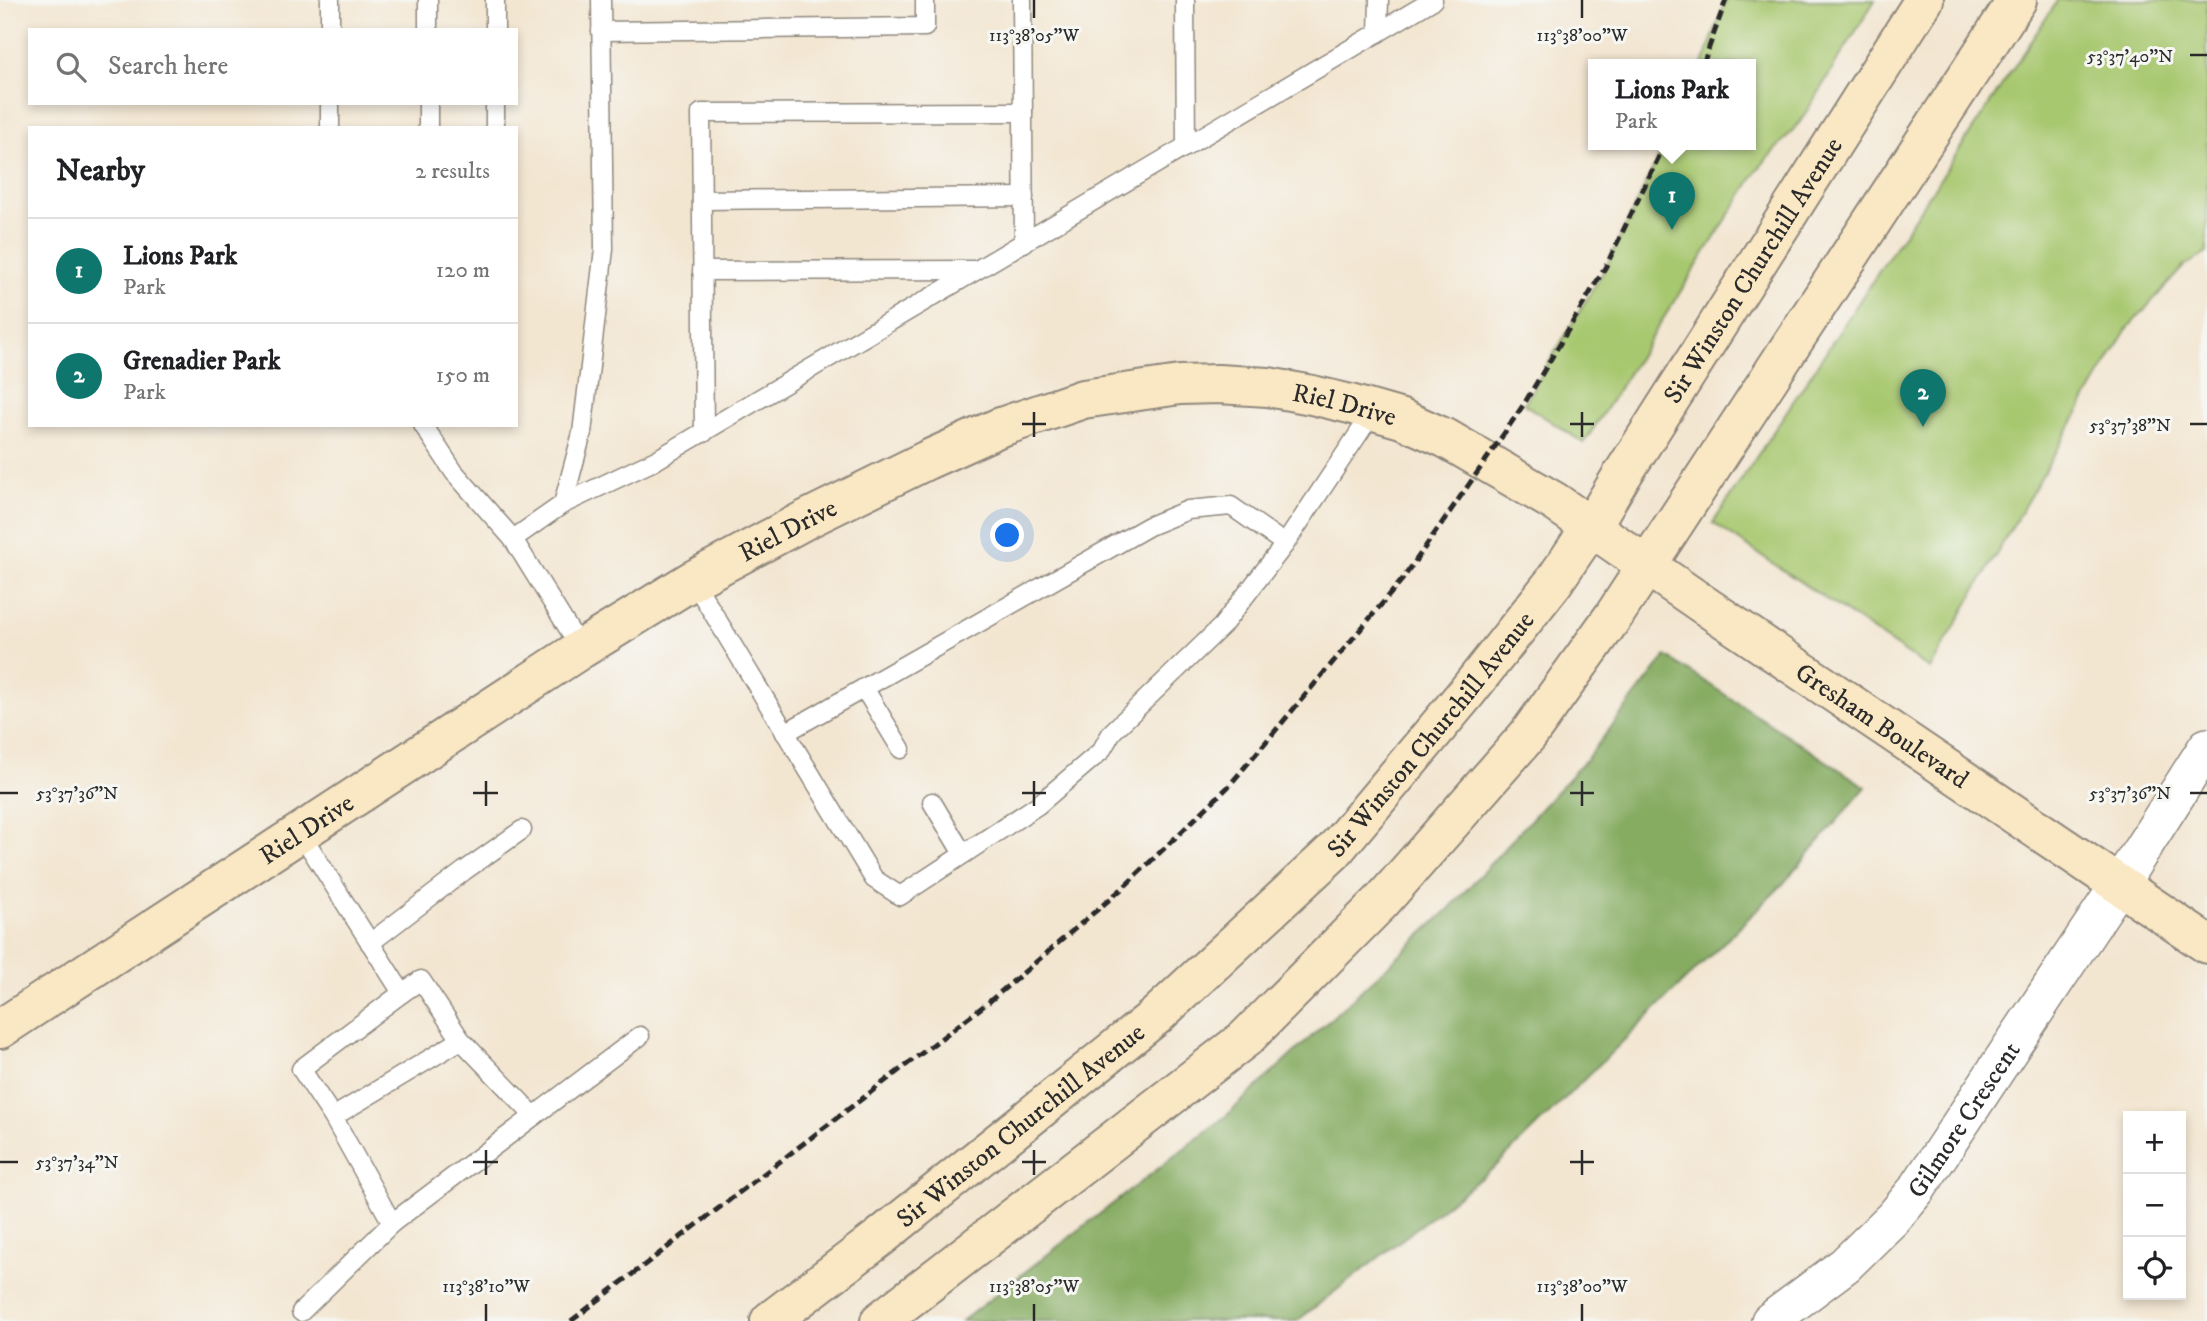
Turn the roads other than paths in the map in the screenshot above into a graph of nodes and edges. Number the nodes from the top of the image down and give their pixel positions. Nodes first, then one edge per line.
1 (330, 0) edge
2 (428, 0) edge
3 (495, 0) edge
4 (601, 0) edge
5 (925, 0) edge
6 (1022, 0) edge
7 (1185, 0) edge
8 (1378, 0) edge
9 (1433, 0) edge
10 (1924, 0) edge
11 (2017, 0) edge
12 (330, 28) edge
13 (428, 28) edge
14 (495, 28) edge
15 (601, 31) junction
16 (1378, 33) junction
17 (330, 105) edge
18 (428, 105) edge
19 (495, 105) edge
20 (1023, 112) junction
21 (330, 126) edge
22 (428, 126) edge
23 (495, 126) edge
24 (1186, 147) junction
25 (1024, 197) junction
26 (702, 200) junction
27 (1024, 243) junction
28 (702, 271) junction
29 (978, 271) junction
30 (1373, 412) junction
31 (430, 428) edge
32 (704, 433) junction
33 (563, 504) junction
34 (1591, 527) junction
35 (513, 540) junction
36 (1285, 544) junction
37 (1646, 565) junction
38 (693, 580) junction
39 (581, 649) junction
40 (864, 688) junction
41 (785, 733) junction
42 (2207, 747) edge
43 (901, 749) dead end
44 (932, 802) dead end
45 (522, 830) dead end
46 (300, 832) junction
47 (963, 854) junction
48 (2119, 885) junction
49 (370, 943) junction
50 (2207, 944) edge
51 (402, 993) junction
52 (0, 1028) edge
53 (640, 1035) dead end
54 (461, 1040) junction
55 (534, 1116) junction
56 (333, 1117) junction
57 (392, 1223) junction
58 (301, 1312) dead end
59 (769, 1321) edge
60 (880, 1321) edge
61 (1770, 1321) edge

1 - 12 lane
2 - 13 lane
3 - 14 lane
4 - 15 lane
5 - 15 lane
6 - 20 lane
7 - 24 lane
8 - 16 lane
9 - 16 lane
10 - 34 main road, Sir Winston Churchill Avenue
11 - 37 main road
15 - 33 lane
16 - 24 lane
17 - 21 lane
18 - 22 lane
19 - 23 lane
20 - 25 lane
20 - 26 lane
24 - 27 lane
25 - 26 lane
25 - 27 lane
26 - 28 lane
27 - 29 lane
28 - 29 lane
28 - 32 lane
29 - 32 lane
30 - 34 main road, Riel Drive
30 - 36 lane
30 - 38 main road, Riel Drive
31 - 35 lane
32 - 33 lane
33 - 35 lane
34 - 37 main road, Riel Drive
34 - 59 main road, Sir Winston Churchill Avenue
35 - 39 lane
36 - 40 lane
36 - 47 lane
37 - 48 main road, Gresham Boulevard
37 - 60 main road
38 - 39 main road, Riel Drive
38 - 41 lane
39 - 46 main road, Riel Drive
40 - 41 lane
40 - 43 lane
41 - 47 lane
42 - 48 street
44 - 47 lane
45 - 49 lane
46 - 49 lane
46 - 52 main road, Riel Drive
48 - 50 main road, Gresham Boulevard
48 - 61 street, Gilmore Crescent
49 - 51 lane
51 - 54 lane
51 - 56 lane
53 - 55 lane
54 - 55 lane
54 - 56 lane
55 - 57 lane
56 - 57 lane
57 - 58 lane

